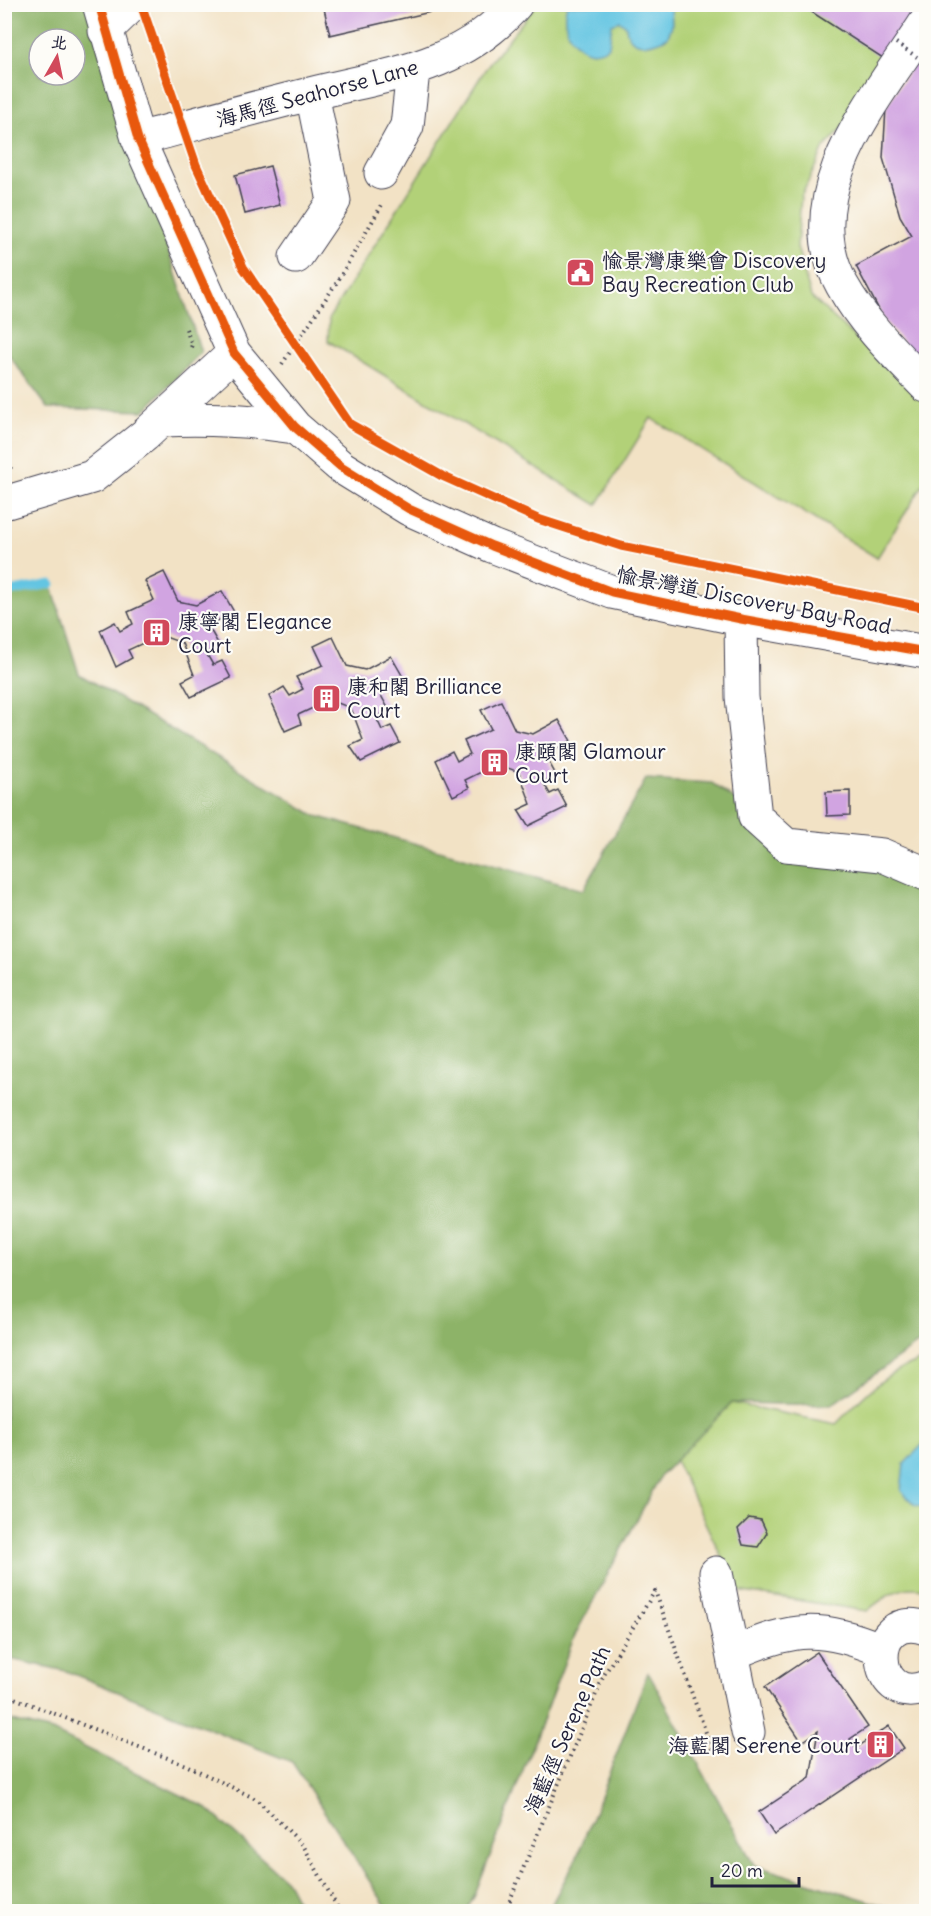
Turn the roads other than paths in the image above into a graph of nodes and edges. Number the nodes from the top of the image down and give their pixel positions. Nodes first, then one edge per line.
1 (133, 4) edge
2 (516, 4) edge
3 (102, 18) edge
4 (927, 22) edge
5 (413, 71) junction
6 (312, 94) junction
7 (138, 139) junction
8 (383, 186) road end
9 (296, 257) dead end
10 (234, 353) junction
11 (927, 386) edge
12 (163, 420) junction
13 (295, 427) junction
14 (4, 503) edge
15 (741, 619) junction
16 (927, 652) edge
17 (927, 874) edge
18 (716, 1573) dead end
19 (927, 1628) edge
20 (882, 1650) junction
21 (734, 1653) junction
22 (927, 1687) edge
23 (748, 1732) dead end

1 - 3 street
2 - 5 street, 海馬徑 Seahorse Lane
3 - 7 street, 愉景灣道 Discovery Bay Road
4 - 11 street
5 - 6 street, 海馬徑 Seahorse Lane
5 - 8 street
6 - 7 street, 海馬徑 Seahorse Lane
6 - 9 street
7 - 10 street, 愉景灣道 Discovery Bay Road
10 - 12 street
10 - 13 street, 愉景灣道 Discovery Bay Road
12 - 13 street
12 - 14 street
13 - 15 street, 愉景灣道 Discovery Bay Road
15 - 16 street, 愉景灣道 Discovery Bay Road
15 - 17 street
18 - 21 street
19 - 20 street
20 - 21 street
20 - 22 street
21 - 23 street

